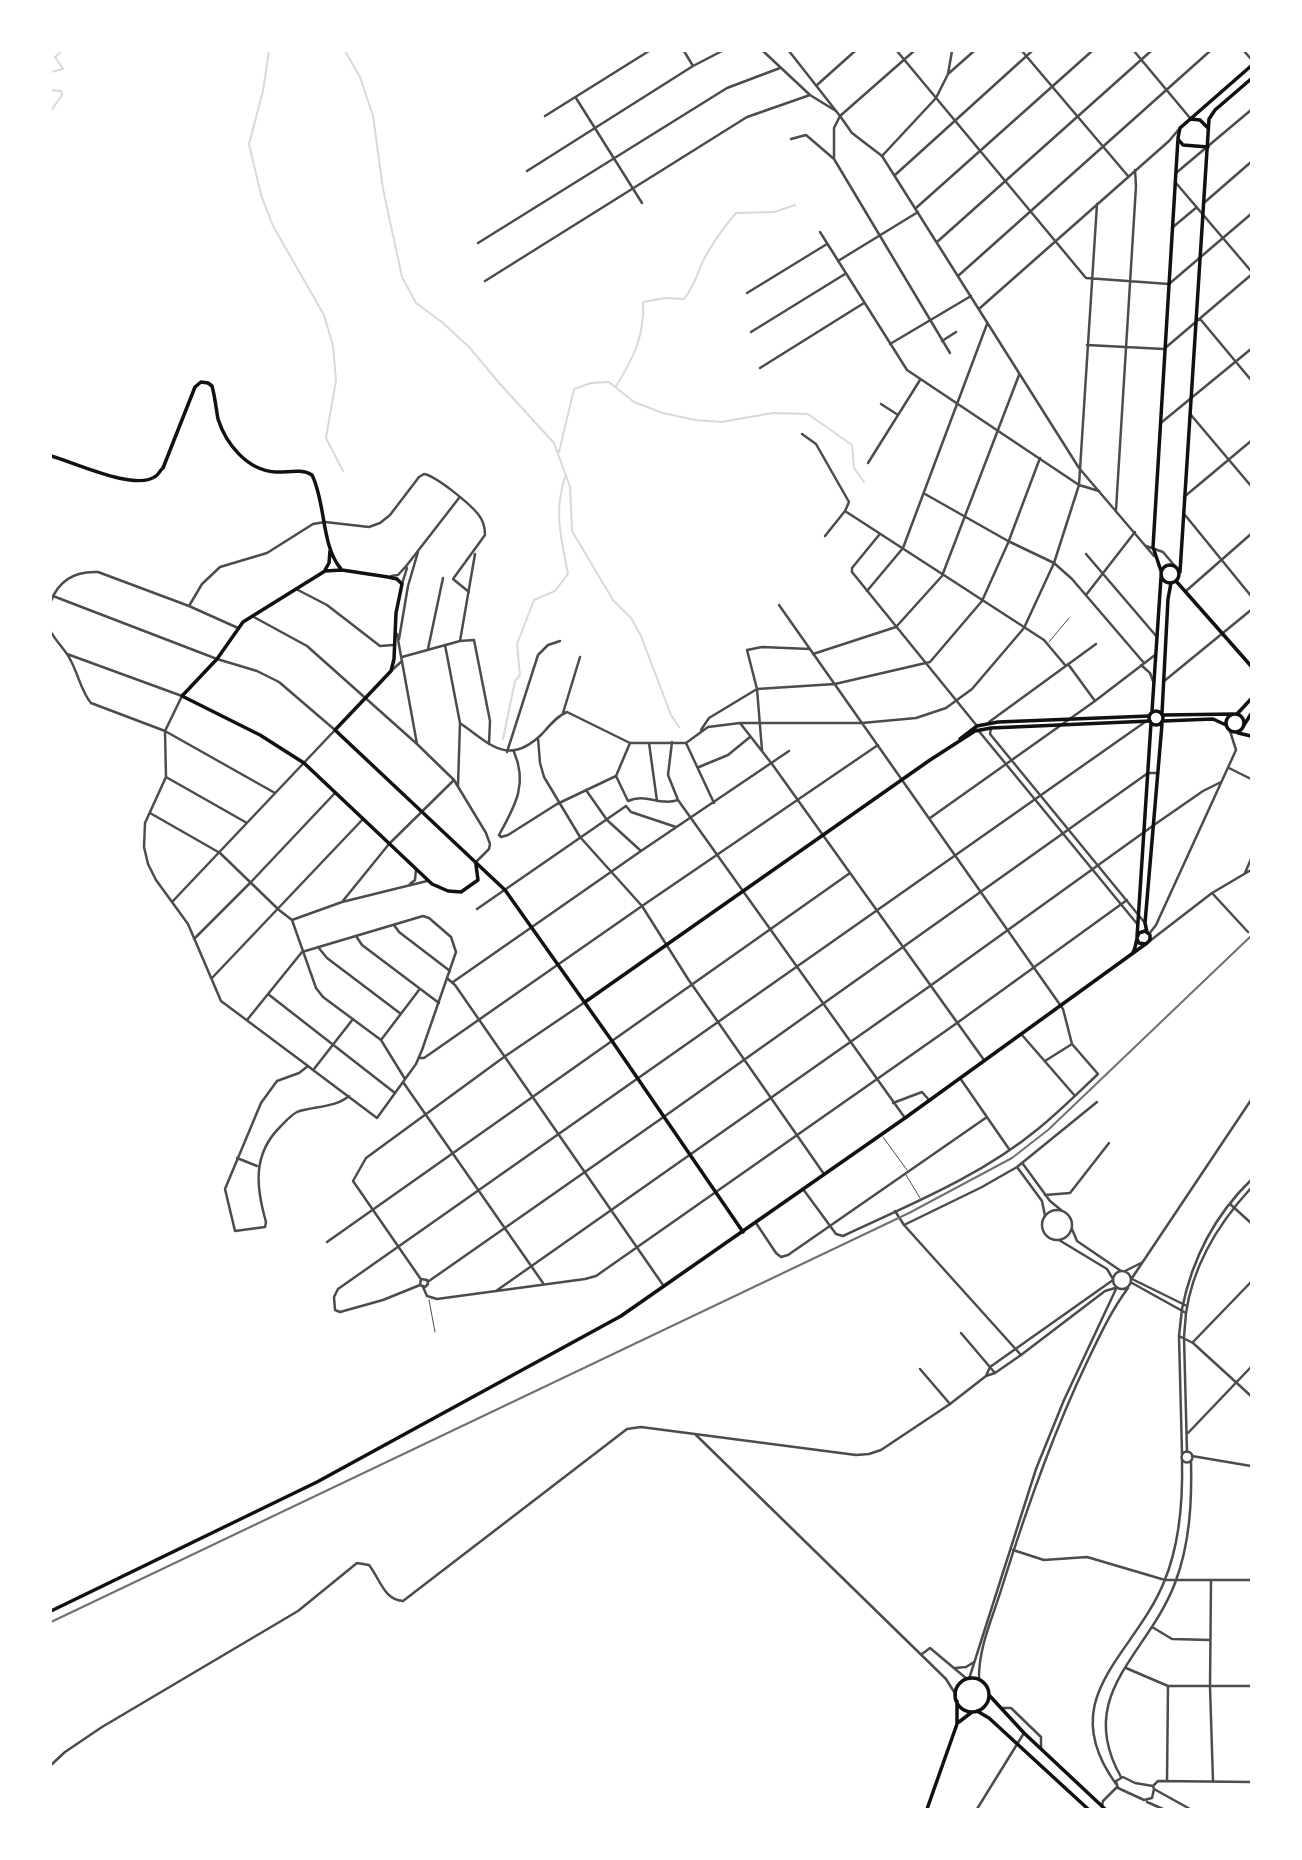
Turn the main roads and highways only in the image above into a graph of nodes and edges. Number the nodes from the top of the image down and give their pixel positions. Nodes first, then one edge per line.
1 (1251, 66) edge
2 (1251, 79) edge
3 (1190, 119) junction
4 (1208, 128) junction
5 (1178, 138) junction
6 (1208, 147) junction
7 (51, 456) edge
8 (330, 549) junction
9 (325, 570) junction
10 (342, 570) junction
11 (1161, 571) junction
12 (1180, 572) junction
13 (1161, 577) junction
14 (1174, 582) junction
15 (1159, 606) junction
16 (1168, 606) junction
17 (1251, 666) edge
18 (1154, 673) junction
19 (1164, 673) junction
20 (1153, 682) junction
21 (1163, 682) junction
22 (1251, 699) edge
23 (1153, 711) junction
24 (1163, 714) junction
25 (1235, 714) junction
26 (1251, 714) edge
27 (1149, 720) junction
28 (1162, 723) junction
29 (1226, 725) junction
30 (1244, 725) junction
31 (977, 728) junction
32 (1236, 732) junction
33 (1251, 736) edge
34 (475, 863) junction
35 (492, 877) junction
36 (478, 880) junction
37 (1148, 933) junction
38 (1137, 938) junction
39 (1148, 942) junction
40 (1130, 956) junction
41 (585, 1002) junction
42 (743, 1232) junction
43 (51, 1611) edge
44 (989, 1695) junction
45 (957, 1701) junction
46 (975, 1711) junction
47 (957, 1724) junction
48 (1086, 1791) junction
49 (1078, 1799) junction
50 (1102, 1808) edge
51 (927, 1809) edge
52 (1088, 1809) edge

1 - 3 main road
2 - 4 main road
3 - 4 main road
3 - 5 main road
4 - 6 main road
5 - 6 main road
5 - 11 main road
6 - 12 main road
7 - 8 main road
8 - 9 main road
8 - 10 main road
9 - 10 main road
9 - 36 main road
10 - 34 main road
11 - 12 main road
11 - 13 main road
12 - 14 main road
13 - 14 main road
13 - 15 main road
14 - 16 main road
14 - 17 main road
15 - 16 main road
15 - 18 main road
16 - 19 main road
18 - 19 main road
18 - 20 main road
19 - 21 main road
20 - 21 main road
20 - 23 main road
21 - 24 main road
22 - 25 main road
23 - 24 main road
23 - 27 main road
24 - 25 main road
24 - 28 main road
25 - 29 main road
25 - 30 main road
26 - 30 main road
27 - 28 main road
27 - 31 main road
27 - 31 main road
27 - 38 main road
28 - 29 main road
28 - 37 main road
29 - 32 main road
30 - 32 main road
31 - 41 main road
32 - 33 main road
34 - 35 main road
34 - 36 main road
35 - 36 main road
35 - 41 main road
37 - 38 main road
37 - 39 main road
38 - 39 main road
38 - 40 main road
39 - 40 main road
40 - 42 main road
41 - 42 main road
42 - 43 main road
44 - 45 main road
44 - 46 main road
44 - 48 main road
45 - 46 main road
45 - 47 main road
46 - 47 main road
46 - 49 main road
47 - 51 main road
48 - 49 main road
48 - 50 main road
49 - 52 main road

